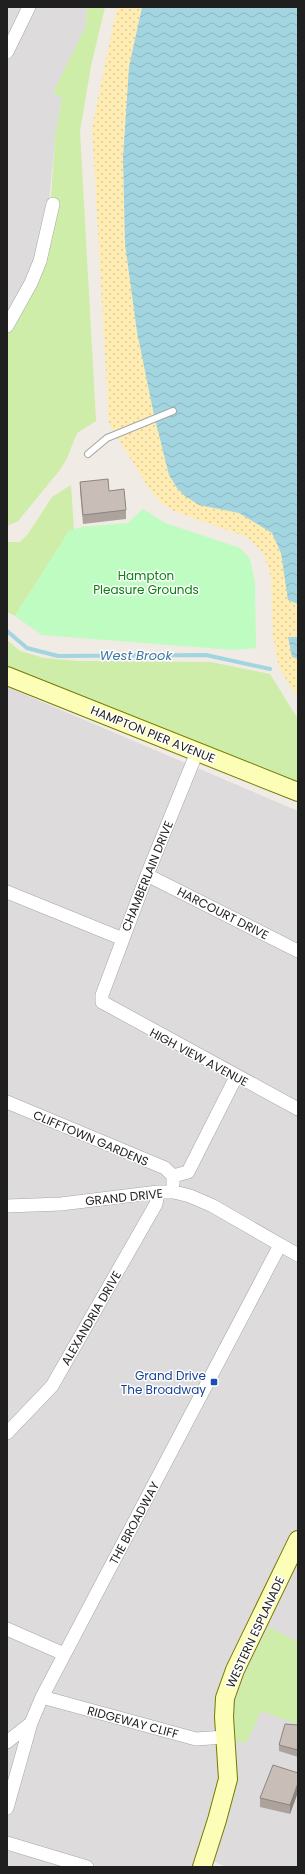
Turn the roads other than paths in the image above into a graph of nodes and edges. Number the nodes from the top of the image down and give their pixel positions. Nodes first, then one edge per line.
1 (29, 7) edge
2 (7, 52) edge
3 (53, 204) dead end
4 (7, 326) edge
5 (173, 411) dead end
6 (88, 454) dead end
7 (7, 676) edge
8 (197, 752) junction
9 (298, 792) edge
10 (147, 875) junction
11 (7, 892) edge
12 (123, 939) junction
13 (298, 951) edge
14 (102, 1002) joint
15 (236, 1076) junction
16 (7, 1102) edge
17 (298, 1109) edge
18 (173, 1176) junction
19 (158, 1192) junction
20 (174, 1192) junction
21 (7, 1206) edge
22 (280, 1245) junction
23 (298, 1255) edge
24 (7, 1433) edge
25 (298, 1540) edge
26 (7, 1630) edge
27 (64, 1654) junction
28 (42, 1698) junction
29 (31, 1723) junction
30 (224, 1738) junction
31 (7, 1742) edge
32 (7, 1808) edge
33 (7, 1842) edge
34 (87, 1867) edge
35 (202, 1867) edge

1 - 2 street
3 - 4 street
5 - 6 lane
7 - 8 street, HAMPTON PIER AVENUE
8 - 9 street, HAMPTON PIER AVENUE
8 - 10 street, CHAMBERLAIN DRIVE
10 - 12 street, CHAMBERLAIN DRIVE
10 - 13 street, HARCOURT DRIVE
11 - 12 street
12 - 14 street, CHAMBERLAIN DRIVE
14 - 15 street, HIGH VIEW AVENUE
15 - 17 street, HIGH VIEW AVENUE
15 - 18 street
16 - 18 street, CLIFFTOWN GARDENS
18 - 20 street
19 - 20 street, GRAND DRIVE
19 - 21 street, GRAND DRIVE
19 - 24 street, ALEXANDRIA DRIVE
20 - 22 street, GRAND DRIVE
22 - 23 street, GRAND DRIVE
22 - 27 street, THE BROADWAY
25 - 30 street, WESTERN ESPLANADE
26 - 27 street
27 - 28 street, THE BROADWAY
28 - 29 street, THE BROADWAY
28 - 30 street, RIDGEWAY CLIFF
29 - 31 street
29 - 32 street, THE BROADWAY
30 - 35 street, WESTERN ESPLANADE
33 - 34 street

